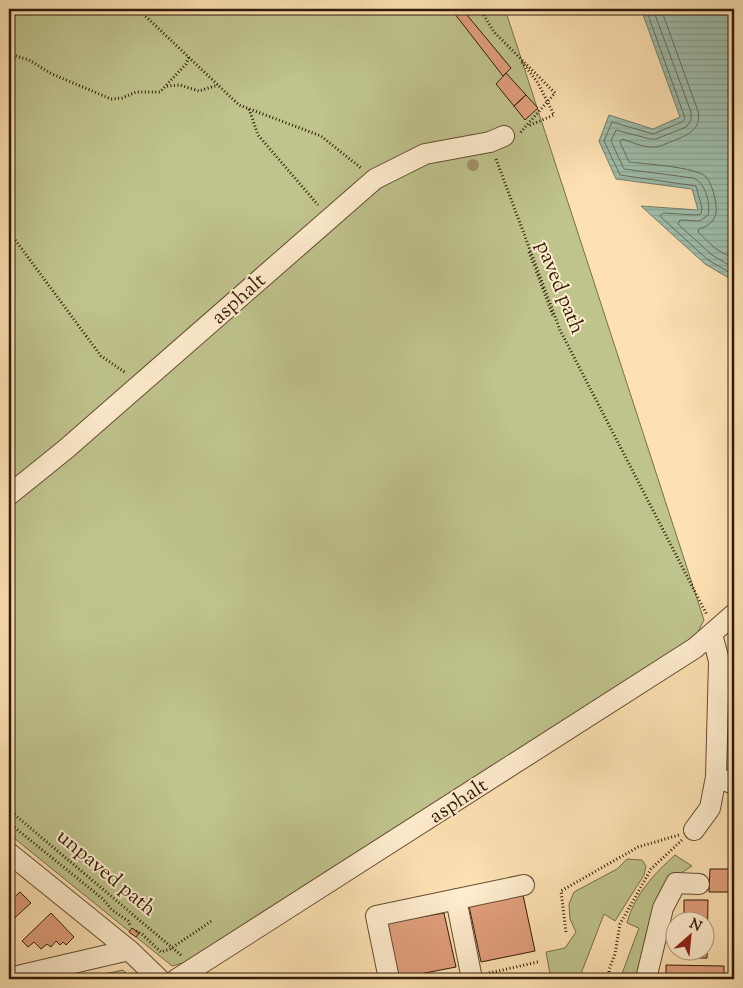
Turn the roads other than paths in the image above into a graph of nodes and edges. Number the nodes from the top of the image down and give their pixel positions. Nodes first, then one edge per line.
1 (497, 139) road end
2 (9, 495) edge
3 (734, 614) edge
4 (709, 625) junction
5 (734, 663) edge
6 (725, 780) edge
7 (694, 830) road end
8 (9, 854) edge
9 (699, 884) dead end
10 (524, 885) dead end
11 (456, 899) junction
12 (129, 950) junction
13 (9, 978) edge
14 (472, 978) edge
15 (159, 979) edge
16 (177, 979) edge
17 (389, 979) edge
18 (646, 979) edge

1 - 2 street, asphalt
3 - 4 street, asphalt
4 - 5 street
4 - 6 street
4 - 16 street, asphalt
6 - 7 street
8 - 12 street
9 - 18 street
10 - 11 street
11 - 14 street
11 - 17 street
12 - 13 street
12 - 15 street

